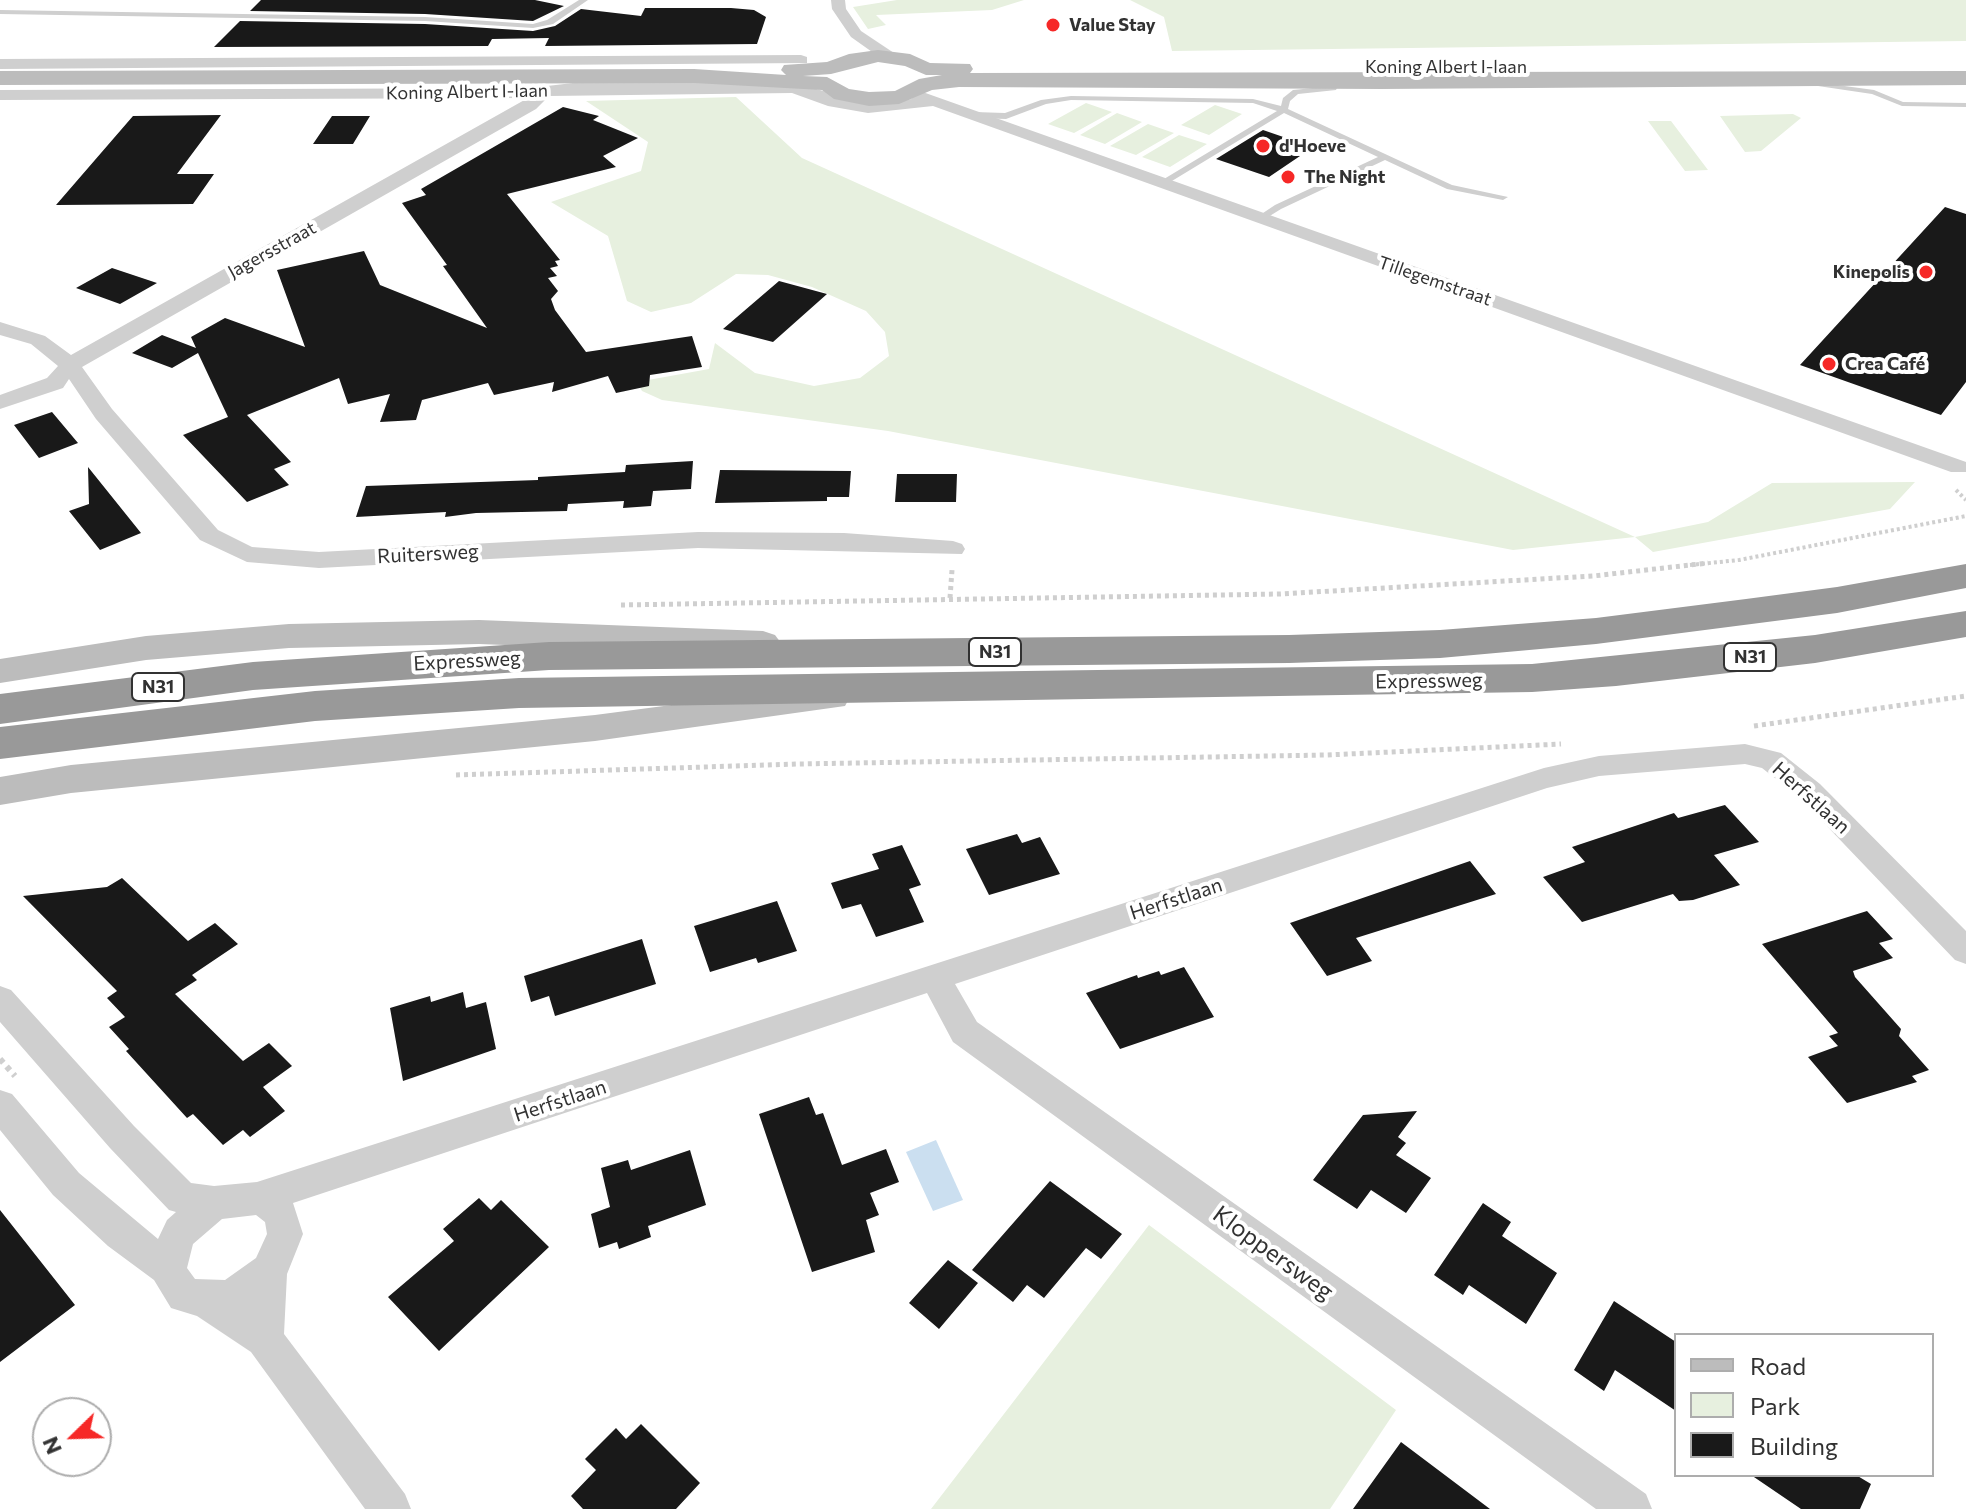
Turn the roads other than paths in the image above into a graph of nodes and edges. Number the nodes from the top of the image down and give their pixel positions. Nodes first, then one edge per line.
1 (584, 0) edge
2 (838, 0) edge
3 (0, 12) edge
4 (856, 34) junction
5 (888, 56) junction
6 (858, 58) junction
7 (801, 60) dead end
8 (0, 64) edge
9 (1966, 64) edge
10 (709, 72) junction
11 (829, 76) junction
12 (0, 78) edge
13 (1966, 78) edge
14 (1770, 80) junction
15 (1381, 82) junction
16 (924, 87) junction
17 (543, 92) junction
18 (0, 95) edge
19 (1966, 105) edge
20 (1284, 110) junction
21 (1006, 122) junction
22 (1383, 158) junction
23 (1162, 184) junction
24 (1450, 187) junction
25 (1503, 197) dead end
26 (1490, 208) dead end
27 (1260, 219) junction
28 (0, 328) edge
29 (70, 365) junction
30 (0, 402) edge
31 (1959, 467) dead end
32 (953, 549) dead end
33 (1966, 576) edge
34 (1966, 624) edge
35 (937, 652) junction
36 (0, 671) edge
37 (888, 688) junction
38 (0, 709) edge
39 (0, 743) edge
40 (0, 791) edge
41 (1966, 951) edge
42 (936, 979) junction
43 (0, 999) edge
44 (0, 1105) edge
45 (330, 1175) junction
46 (257, 1198) junction
47 (214, 1203) junction
48 (285, 1234) junction
49 (168, 1268) junction
50 (269, 1270) junction
51 (205, 1300) junction
52 (265, 1339) junction
53 (390, 1509) edge
54 (1631, 1509) edge

1 - 3 lane
2 - 4 street
4 - 5 street
4 - 6 street
5 - 6 main road, Koning Albert I-laan
5 - 16 main road, Koning Albert I-laan
6 - 11 main road, Koning Albert I-laan
7 - 10 street, Koning Albert I-laan
8 - 10 street, Koning Albert I-laan
9 - 16 main road, Koning Albert I-laan
10 - 11 main road, Koning Albert I-laan
10 - 12 main road, Koning Albert I-laan
11 - 16 main road, Koning Albert I-laan
13 - 14 main road, Koning Albert I-laan
14 - 15 main road, Koning Albert I-laan
14 - 19 lane
15 - 16 main road, Koning Albert I-laan
15 - 20 lane
16 - 17 street, Koning Albert I-laan
16 - 21 street, Tillegemstraat
17 - 18 street, Koning Albert I-laan
17 - 29 street, Jagersstraat
20 - 21 lane
20 - 22 lane
20 - 23 lane
21 - 23 street, Tillegemstraat
22 - 24 lane
22 - 27 lane
23 - 27 street, Tillegemstraat
24 - 25 lane
24 - 26 lane
27 - 31 street, Tillegemstraat
28 - 29 street
29 - 30 street
29 - 32 street, Ruitersweg
33 - 35 highway, Expressweg / N31
34 - 37 highway, Expressweg / N31
35 - 36 main road, Expressweg
35 - 38 highway, Expressweg / N31
37 - 39 highway, Expressweg / N31
37 - 40 main road, Expressweg
41 - 42 street, Herfstlaan
42 - 45 street, Herfstlaan
42 - 54 street, Kloppersweg
43 - 47 street
44 - 49 street
45 - 46 street, Herfstlaan
45 - 48 street, Herfstlaan
46 - 47 street
46 - 48 street
47 - 49 street
48 - 50 street
49 - 51 street
50 - 51 street
50 - 52 street
51 - 52 street
52 - 53 street

